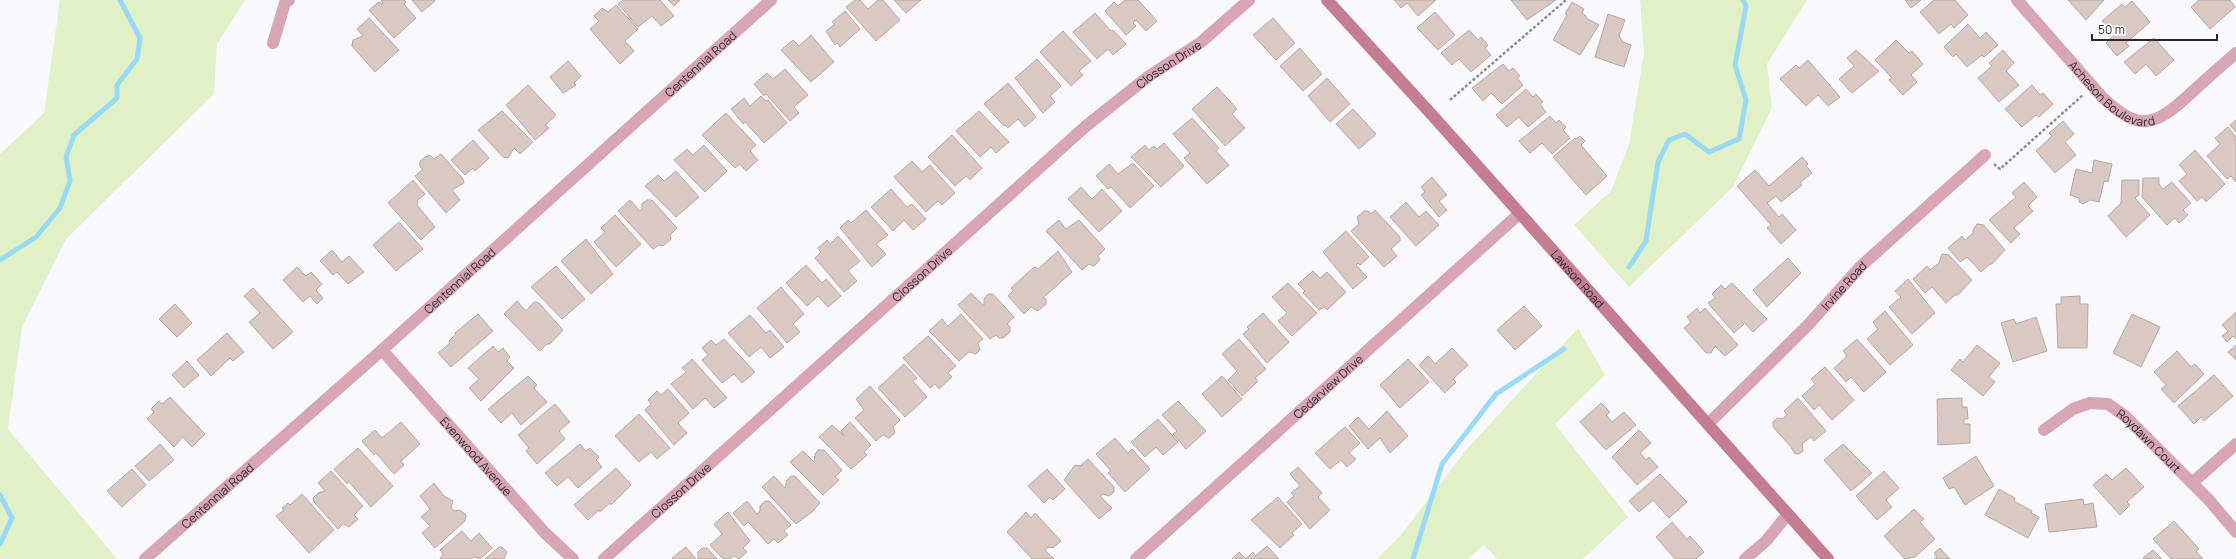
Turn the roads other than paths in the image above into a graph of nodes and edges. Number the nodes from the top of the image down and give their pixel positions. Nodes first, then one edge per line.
1 (289, 0) edge
2 (770, 0) edge
3 (1249, 0) edge
4 (1326, 0) edge
5 (2017, 0) edge
6 (273, 43) dead end
7 (2236, 53) edge
8 (1985, 154) road end
9 (1519, 214) junction
10 (382, 350) junction
11 (1708, 424) junction
12 (2044, 430) dead end
13 (2236, 444) edge
14 (2192, 483) junction
15 (1788, 514) junction
16 (2236, 532) edge
17 (146, 559) edge
18 (573, 559) edge
19 (604, 559) edge
20 (1136, 559) edge
21 (1745, 559) edge
22 (1828, 559) edge

1 - 6 street
2 - 10 street, Centennial Road
3 - 19 street, Closson Drive
4 - 9 street, Lawson Road
5 - 7 street, Acheson Boulevard
8 - 11 street, Irvine Road
9 - 11 street, Lawson Road
9 - 20 street, Cedarview Drive
10 - 17 street, Centennial Road
10 - 18 street, Evenwood Avenue
11 - 15 street, Lawson Road
12 - 14 street, Roydawn Court
13 - 14 street
14 - 16 street, Roydawn Court
15 - 21 street
15 - 22 street, Lawson Road

